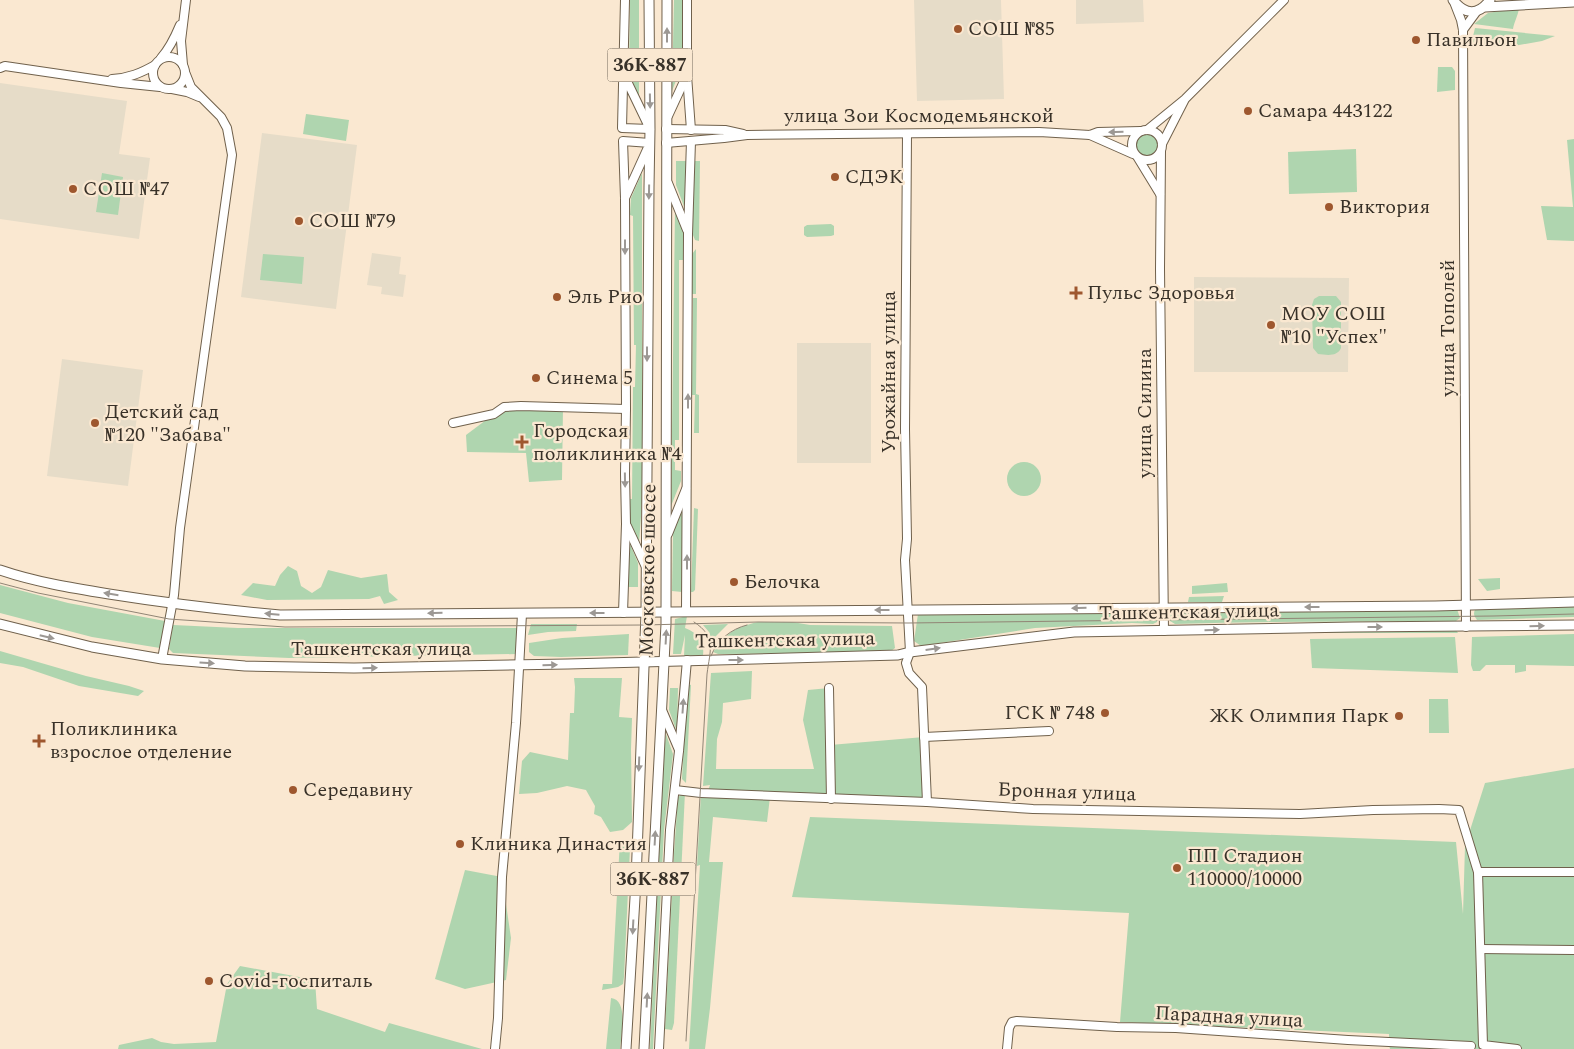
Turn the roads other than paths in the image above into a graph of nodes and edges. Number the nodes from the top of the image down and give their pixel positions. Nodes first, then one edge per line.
1 (186, 0) edge
2 (625, 0) edge
3 (649, 0) edge
4 (666, 0) edge
5 (687, 0) edge
6 (1284, 0) edge
7 (1453, 0) edge
8 (1574, 2) edge
9 (1484, 6) edge
10 (184, 16) junction
11 (1463, 30) junction
12 (157, 62) junction
13 (0, 68) edge
14 (184, 69) junction
15 (624, 75) junction
16 (687, 75) junction
17 (98, 79) junction
18 (160, 87) junction
19 (170, 89) junction
20 (201, 98) junction
21 (1185, 99) junction
22 (667, 118) junction
23 (650, 129) junction
24 (666, 129) junction
25 (691, 130) junction
26 (1144, 130) junction
27 (907, 134) junction
28 (747, 135) junction
29 (1090, 135) junction
30 (691, 141) junction
31 (650, 143) junction
32 (666, 143) junction
33 (1161, 148) junction
34 (1135, 156) junction
35 (666, 179) junction
36 (1160, 195) junction
37 (625, 198) junction
38 (688, 234) junction
39 (626, 409) junction
40 (453, 423) dead end
41 (687, 485) junction
42 (626, 524) junction
43 (666, 538) junction
44 (646, 568) junction
45 (0, 570) edge
46 (1574, 602) edge
47 (172, 604) junction
48 (1466, 606) junction
49 (1163, 608) junction
50 (907, 610) junction
51 (686, 611) junction
52 (666, 612) junction
53 (622, 613) junction
54 (646, 613) junction
55 (522, 614) junction
56 (0, 624) edge
57 (1574, 625) edge
58 (1466, 627) junction
59 (1164, 631) junction
60 (910, 652) junction
61 (162, 659) junction
62 (687, 660) junction
63 (665, 661) junction
64 (644, 662) junction
65 (520, 665) junction
66 (829, 688) dead end
67 (662, 710) junction
68 (1049, 732) dead end
69 (924, 736) junction
70 (680, 751) junction
71 (675, 790) junction
72 (831, 799) junction
73 (926, 802) junction
74 (1478, 872) junction
75 (1574, 872) edge
76 (1481, 949) junction
77 (1574, 950) edge
78 (1472, 1046) dead end
79 (495, 1049) edge
80 (626, 1049) edge
81 (644, 1049) edge
82 (659, 1049) edge
83 (1007, 1049) edge
84 (1516, 1049) edge

1 - 10 street
2 - 15 street
3 -> 23 main road, Московское шоссе / 36К-887
22 -> 4 main road, Московское шоссе / 36К-887
5 - 16 street
6 - 21 street
7 - 9 main road
7 - 11 street, улица Тополей
8 - 9 main road
9 - 11 street
10 - 12 street
10 - 14 street
11 - 48 street, улица Тополей
12 - 14 street
12 - 17 street
12 - 18 street
13 - 17 street
14 - 19 street
14 - 20 street
15 - 23 street
15 - 23 street, улица Зои Космодемьянской
16 - 22 street
16 - 25 street
17 - 18 street
18 - 19 street
19 - 20 street
20 - 47 street
21 - 26 street
21 - 33 street
22 - 24 main road, Московское шоссе / 36К-887
23 - 24 main road, улица Зои Космодемьянской
23 - 31 main road, Московское шоссе / 36К-887
24 - 25 street, улица Зои Космодемьянской
24 - 32 main road, Московское шоссе / 36К-887
25 - 28 street, улица Зои Космодемьянской
26 -> 29 street, улица Зои Космодемьянской
26 - 33 street
26 - 34 street
27 - 28 street, улица Зои Космодемьянской
27 - 29 street, улица Зои Космодемьянской
27 - 50 street, Урожайная улица
28 - 30 street, улица Зои Космодемьянской
29 - 34 street, улица Зои Космодемьянской
30 - 32 street, улица Зои Космодемьянской
30 - 38 street
31 - 32 main road, улица Зои Космодемьянской
31 - 37 street
31 - 37 street, улица Зои Космодемьянской
31 -> 44 main road, Московское шоссе / 36К-887
32 - 35 main road, Московское шоссе / 36К-887
33 - 34 street
33 - 36 street, улица Силина
34 - 36 street
35 - 38 street
35 - 43 main road, Московское шоссе / 36К-887
36 - 49 street, улица Силина
37 -> 39 street
41 -> 38 street
39 - 40 street
39 -> 42 street
41 - 43 street
51 -> 41 street
42 - 44 street
42 - 53 street
43 - 52 main road, Московское шоссе / 36К-887
44 - 54 main road, Московское шоссе / 36К-887
47 -> 45 main road, Ташкентская улица
46 - 48 main road, Ташкентская улица
55 -> 47 main road, Ташкентская улица
47 - 61 street
48 -> 49 main road, Ташкентская улица
48 - 58 street, улица Тополей
49 -> 50 main road, Ташкентская улица
49 - 59 street, улица Силина
50 -> 51 main road, Ташкентская улица
50 - 60 street, Урожайная улица
51 - 52 main road, Ташкентская улица
52 - 54 main road, Ташкентская улица
63 -> 52 main road, Московское шоссе / 36К-887
53 - 54 main road, Ташкентская улица
53 -> 55 main road, Ташкентская улица
54 - 64 main road, Московское шоссе / 36К-887
55 - 65 street
56 -> 61 main road, Ташкентская улица
58 -> 57 main road, Ташкентская улица
59 -> 58 main road, Ташкентская улица
60 -> 59 main road, Ташкентская улица
62 -> 60 main road, Ташкентская улица
60 - 69 street
61 -> 65 main road, Ташкентская улица
62 - 63 main road, Ташкентская улица
70 -> 62 street
63 - 64 main road, Ташкентская улица
63 - 67 main road, Московское шоссе / 36К-887
65 -> 64 main road, Ташкентская улица
64 -> 80 main road, Московское шоссе / 36К-887
65 - 79 street
66 - 72 street
67 - 70 street
81 -> 67 main road, Московское шоссе / 36К-887
68 - 69 street
69 - 73 street
70 - 71 street
71 - 72 street, Бронная улица
71 - 82 street
72 - 73 street, Бронная улица
73 - 74 street, Бронная улица
74 - 75 street
74 - 76 street
76 - 77 street
76 - 84 street
78 - 83 street, Парадная улица

